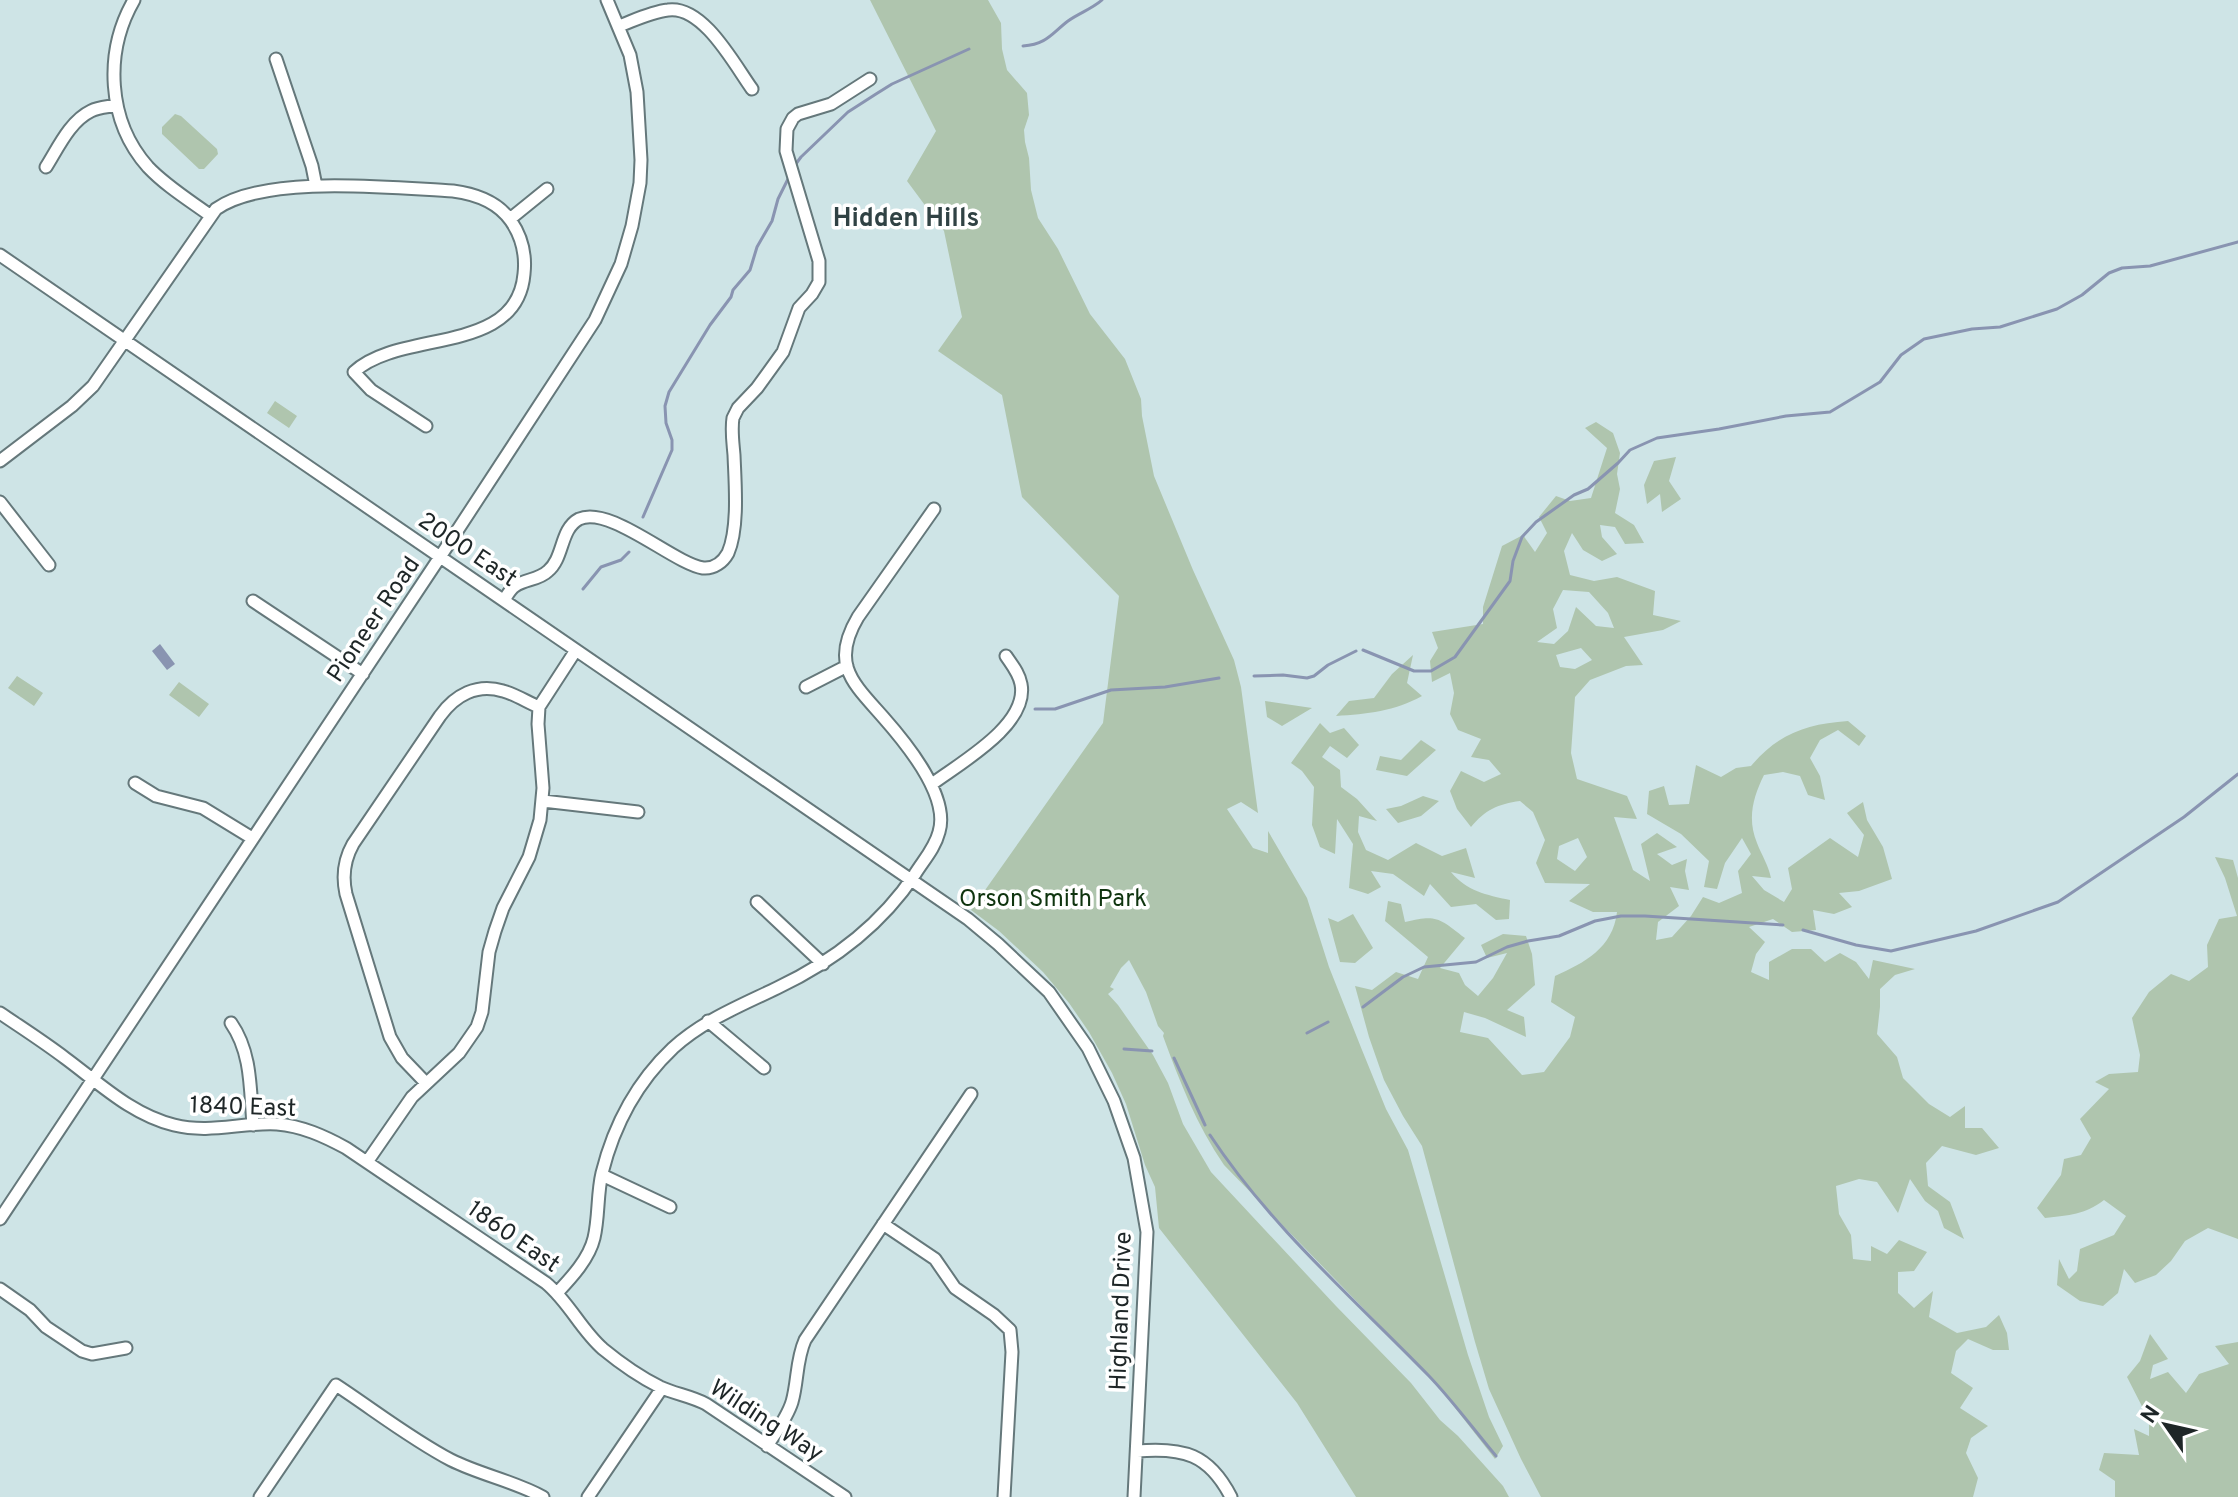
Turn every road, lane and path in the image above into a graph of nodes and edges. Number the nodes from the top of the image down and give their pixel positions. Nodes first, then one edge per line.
1 (134, 0) edge
2 (607, 0) edge
3 (619, 26) junction
4 (276, 59) dead end
5 (870, 79) dead end
6 (752, 89) dead end
7 (117, 105) junction
8 (46, 167) dead end
9 (316, 186) junction
10 (547, 189) dead end
11 (211, 216) junction
12 (510, 219) junction
13 (0, 255) edge
14 (126, 341) junction
15 (426, 426) dead end
16 (0, 461) edge
17 (0, 502) edge
18 (934, 509) dead end
19 (440, 557) junction
20 (49, 565) dead end
21 (504, 600) junction
22 (253, 601) dead end
23 (576, 650) junction
24 (1006, 656) dead end
25 (847, 666) junction
26 (363, 674) junction
27 (806, 687) dead end
28 (539, 707) junction
29 (135, 783) dead end
30 (932, 784) junction
31 (543, 801) junction
32 (638, 812) dead end
33 (252, 838) junction
34 (911, 879) junction
35 (757, 902) dead end
36 (823, 964) junction
37 (0, 1013) edge
38 (708, 1021) junction
39 (231, 1023) dead end
40 (764, 1068) dead end
41 (94, 1080) junction
42 (425, 1082) junction
43 (971, 1094) dead end
44 (253, 1125) junction
45 (367, 1162) junction
46 (602, 1175) junction
47 (670, 1207) dead end
48 (0, 1219) edge
49 (883, 1224) junction
50 (0, 1289) edge
51 (557, 1293) junction
52 (126, 1348) dead end
53 (662, 1388) junction
54 (767, 1446) junction
55 (1137, 1451) junction
56 (260, 1497) edge
57 (543, 1497) edge
58 (588, 1497) edge
59 (845, 1497) edge
60 (1004, 1497) edge
61 (1134, 1497) edge
62 (1231, 1497) edge

1 - 7 street
2 - 3 street, Pioneer Road
3 - 6 street
3 - 19 street, Pioneer Road
4 - 9 street
5 - 21 street
7 - 8 street
7 - 11 street
9 - 11 street
9 - 12 street
10 - 12 street
11 - 14 street
12 - 15 street
13 - 14 street, 2000 East
14 - 16 street
14 - 19 street, 2000 East
17 - 20 street
18 - 25 street
19 - 21 street, 2000 East
19 - 26 street, Pioneer Road
21 - 23 street, 2000 East
22 - 26 street
23 - 28 street
23 - 34 street, 2000 East
24 - 30 street
25 - 27 street
25 - 30 street
26 - 33 street, Pioneer Road
28 - 31 street
28 - 42 street
29 - 33 street
30 - 34 street
31 - 32 street
31 - 42 street
33 - 41 street, Pioneer Road
34 - 36 street
34 - 55 street, Highland Drive
35 - 36 street
36 - 38 street
37 - 41 street, 1840 East
38 - 40 street
38 - 46 street
39 - 44 street
41 - 44 street, 1840 East
41 - 48 street, Pioneer Road
42 - 45 street
43 - 49 street
44 - 45 street, 1840 East
45 - 51 street, 1860 East
46 - 47 street
46 - 51 street
49 - 54 street
49 - 60 street
50 - 52 street
51 - 53 street, 1860 East
53 - 54 street, Wilding Way
53 - 58 street
54 - 59 street, Wilding Way
55 - 61 street, Highland Drive
55 - 62 street
56 - 57 street

